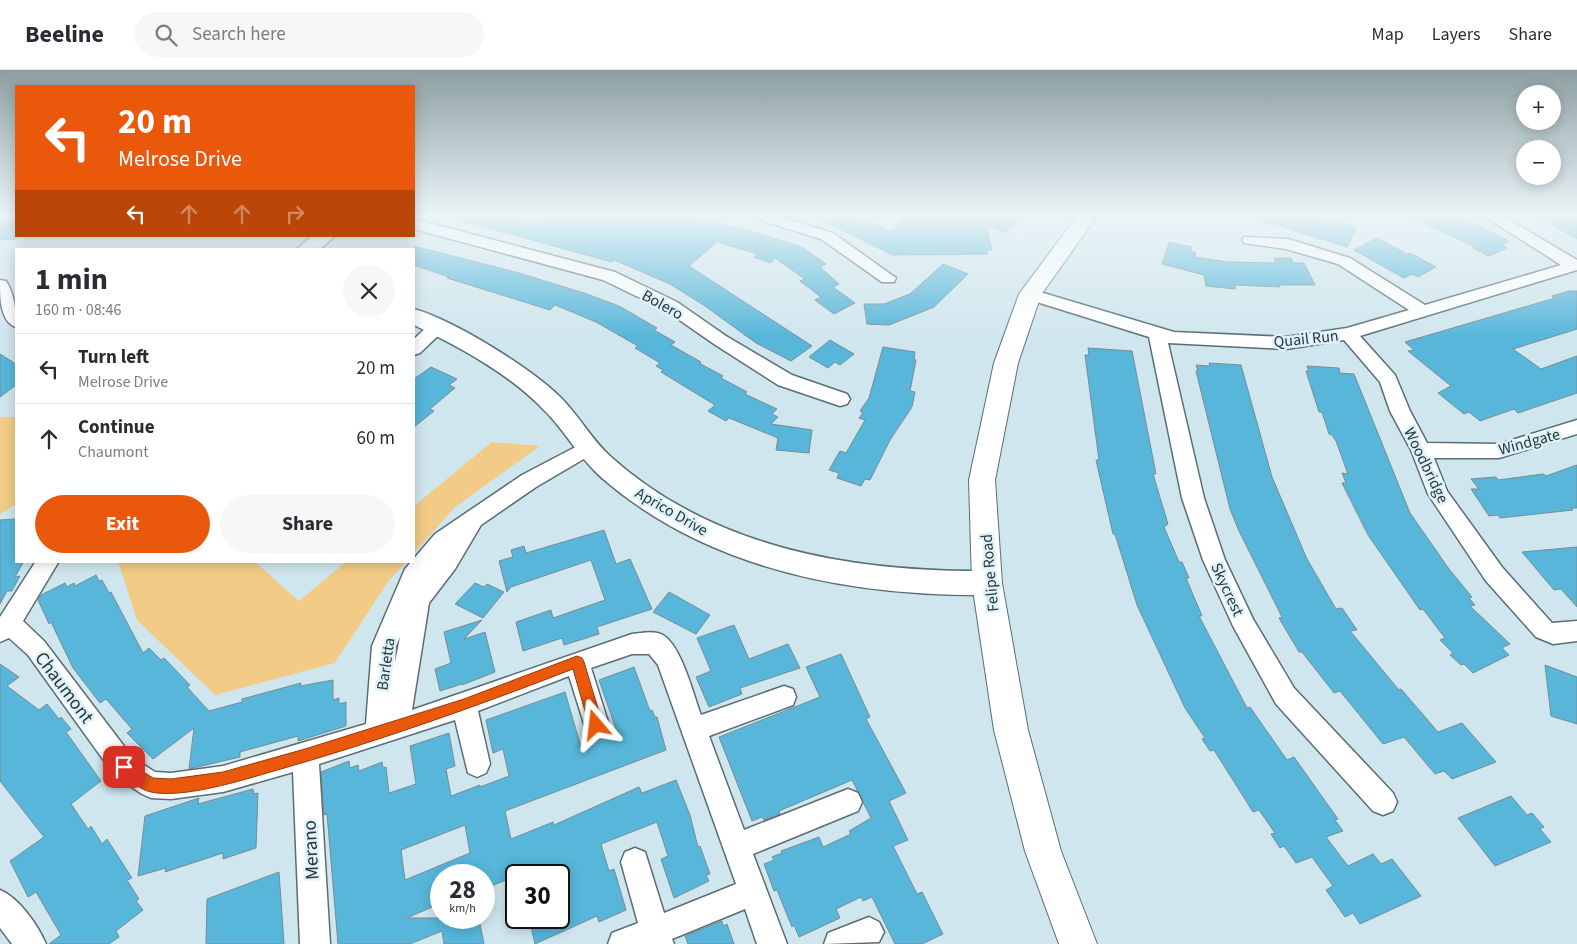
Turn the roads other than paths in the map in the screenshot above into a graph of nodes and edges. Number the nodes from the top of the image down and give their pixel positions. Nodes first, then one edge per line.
1 (537, 257) edge
2 (857, 257) edge
3 (1057, 257) edge
4 (1330, 257) edge
5 (1562, 257) edge
6 (1575, 265) edge
7 (0, 272) edge
8 (888, 278) dead end
9 (0, 280) edge
10 (0, 285) edge
11 (1030, 294) junction
12 (1424, 312) junction
13 (415, 316) edge
14 (15, 320) edge
15 (437, 327) junction
16 (1157, 333) junction
17 (1348, 334) junction
18 (415, 348) edge
19 (840, 399) dead end
20 (1577, 428) edge
21 (587, 448) junction
22 (1421, 450) junction
23 (47, 563) edge
24 (987, 583) junction
25 (4, 628) edge
26 (1577, 631) edge
27 (577, 662) junction
28 (784, 697) dead end
29 (464, 705) junction
30 (596, 725) dead end
31 (387, 730) junction
32 (694, 730) junction
33 (305, 756) junction
34 (477, 764) dead end
35 (848, 802) dead end
36 (1383, 802) dead end
37 (737, 847) junction
38 (635, 862) dead end
39 (754, 890) junction
40 (0, 904) edge
41 (869, 932) dead end
42 (657, 937) edge
43 (31, 944) edge
44 (315, 944) edge
45 (623, 944) edge
46 (772, 944) edge
47 (839, 944) edge
48 (1078, 944) edge

1 - 19 street, Bolero
2 - 8 street
3 - 11 main road, Felipe Road
4 - 12 street
5 - 6 street
6 - 12 street, Quail Run
7 - 9 street
10 - 14 street
11 - 16 street, Quail Run
11 - 24 main road, Felipe Road
12 - 17 street, Quail Run
13 - 15 street, Aprico Drive
15 - 18 street
15 - 21 street, Aprico Drive
16 - 17 street, Quail Run
16 - 36 street, Skycrest
17 - 22 street, Woodbridge
20 - 22 street, Windgate
21 - 24 street, Aprico Drive
21 - 31 street, Barletta
22 - 26 street, Woodbridge
23 - 25 street
24 - 48 main road, Felipe Road
25 - 33 street, Chaumont
27 - 29 street, Chaumont
27 - 30 street
27 - 32 street, Chaumont
28 - 32 street
29 - 31 street, Chaumont
29 - 34 street
31 - 33 street, Chaumont
32 - 37 street
33 - 44 street, Merano
35 - 37 street
37 - 39 street
38 - 42 street
39 - 42 street
39 - 46 street
40 - 43 street
41 - 47 street
42 - 45 street

